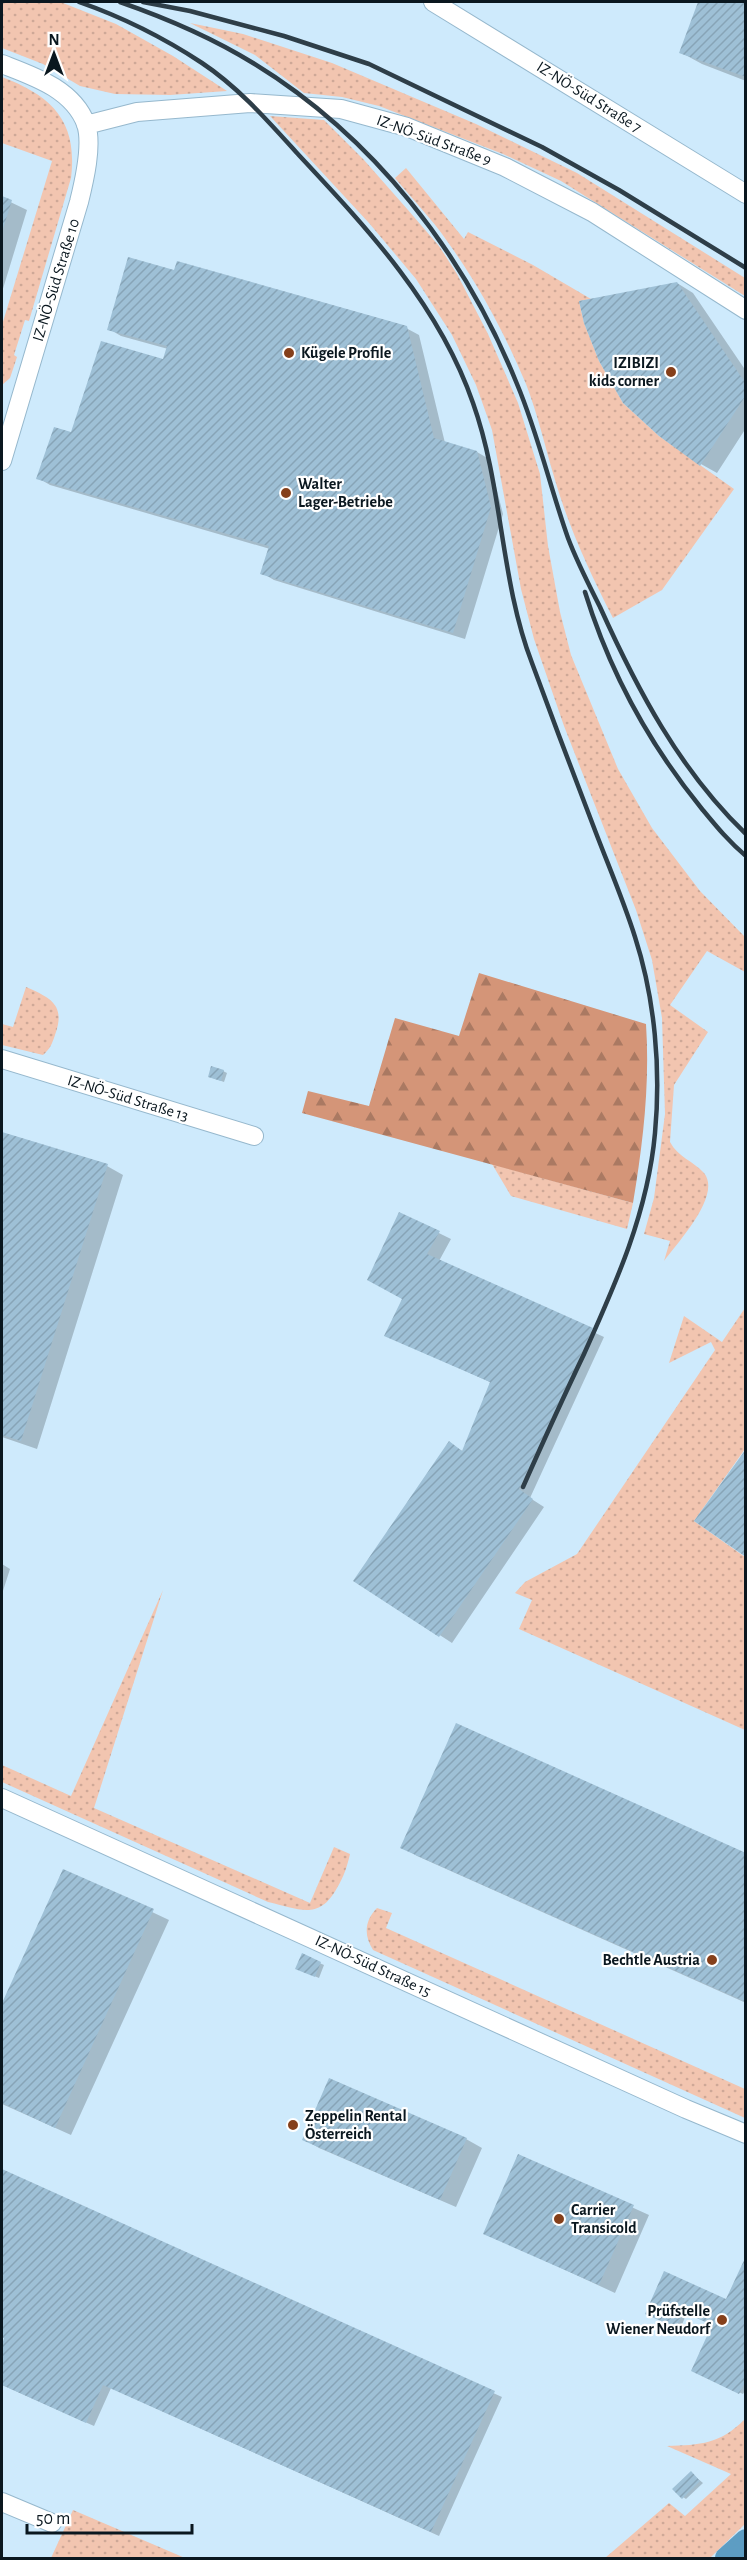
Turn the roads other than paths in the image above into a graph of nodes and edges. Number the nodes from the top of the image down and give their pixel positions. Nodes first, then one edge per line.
1 (433, 2) edge
2 (2, 64) edge
3 (86, 125) junction
4 (746, 194) edge
5 (746, 310) edge
6 (2, 461) edge
7 (2, 1059) edge
8 (254, 1136) dead end
9 (2, 1798) edge
10 (746, 2134) edge
11 (2, 2502) edge
12 (52, 2523) dead end

1 - 4 street, IZ-NÖ-Süd Straße 7
2 - 3 street, IZ-NÖ-Süd Straße 10
3 - 5 street, IZ-NÖ-Süd Straße 9
3 - 6 street, IZ-NÖ-Süd Straße 10
7 - 8 street, IZ-NÖ-Süd Straße 13
9 - 10 street, IZ-NÖ-Süd Straße 15
11 - 12 street

